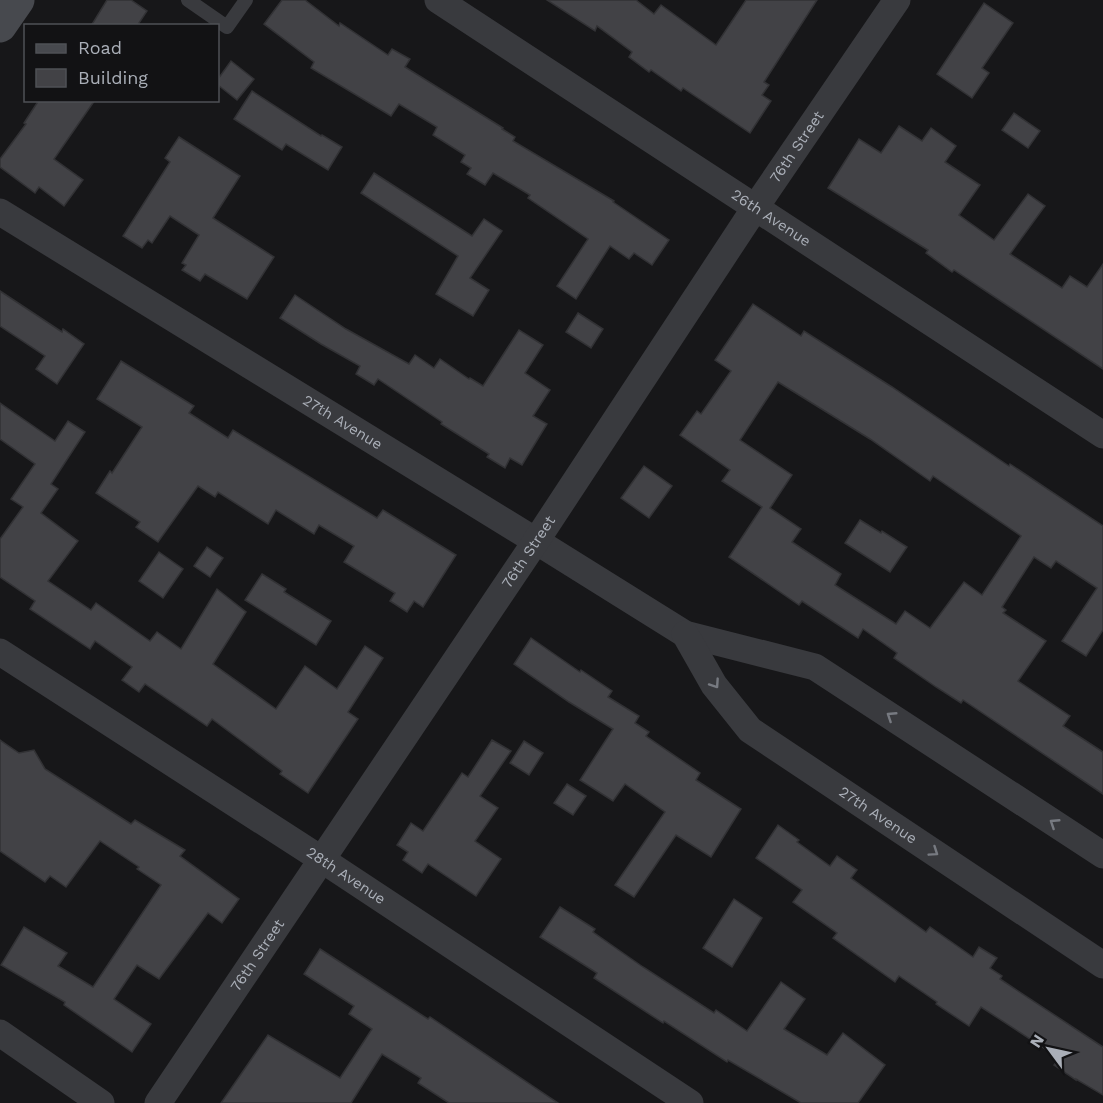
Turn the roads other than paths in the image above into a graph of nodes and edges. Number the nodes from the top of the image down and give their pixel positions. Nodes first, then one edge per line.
1 (18, 0) edge
2 (188, 0) edge
3 (246, 0) edge
4 (438, 0) edge
5 (897, 0) edge
6 (0, 26) edge
7 (755, 208) junction
8 (0, 212) edge
9 (1103, 435) edge
10 (537, 541) junction
11 (685, 634) junction
12 (0, 652) edge
13 (1103, 855) edge
14 (321, 859) junction
15 (1103, 965) edge
16 (0, 1033) edge
17 (101, 1103) edge
18 (158, 1103) edge
19 (690, 1103) edge

1 - 6 street
2 - 3 lane
4 - 7 street, 26th Avenue
5 - 7 street, 76th Street
7 - 9 street, 26th Avenue
7 - 10 street, 76th Street
8 - 10 street, 27th Avenue
10 - 11 street, 27th Avenue
10 - 14 street, 76th Street
13 -> 11 street, 27th Avenue
11 -> 15 street, 27th Avenue
12 - 14 street, 28th Avenue
14 - 18 street, 76th Street
14 - 19 street, 28th Avenue
16 - 17 street

